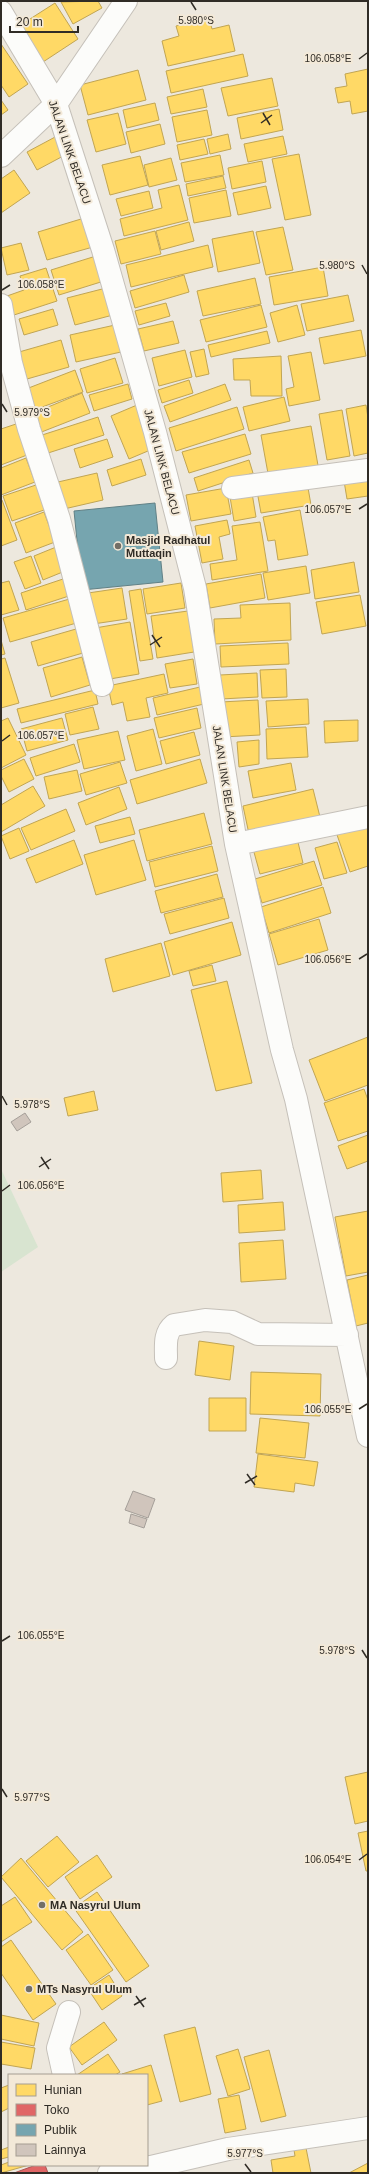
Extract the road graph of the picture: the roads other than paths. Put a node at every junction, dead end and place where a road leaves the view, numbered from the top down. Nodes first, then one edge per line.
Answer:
1 (126, 1) edge
2 (1, 12) edge
3 (56, 104) junction
4 (1, 156) edge
5 (1, 305) edge
6 (368, 470) edge
7 (233, 488) dead end
8 (102, 685) dead end
9 (368, 817) edge
10 (236, 844) junction
11 (347, 1335) junction
12 (166, 1358) dead end
13 (368, 1436) edge
14 (69, 2012) dead end
15 (64, 2074) edge
16 (368, 2128) edge
17 (151, 2170) edge
18 (109, 2173) edge

1 - 3 street
2 - 3 street, JALAN LINK BELACU
3 - 4 street
3 - 10 street, JALAN LINK BELACU
5 - 8 street
6 - 7 street
9 - 10 street
10 - 11 street, JALAN LINK BELACU
11 - 12 street
11 - 13 street, JALAN LINK BELACU
14 - 15 street
16 - 17 street
17 - 18 street

